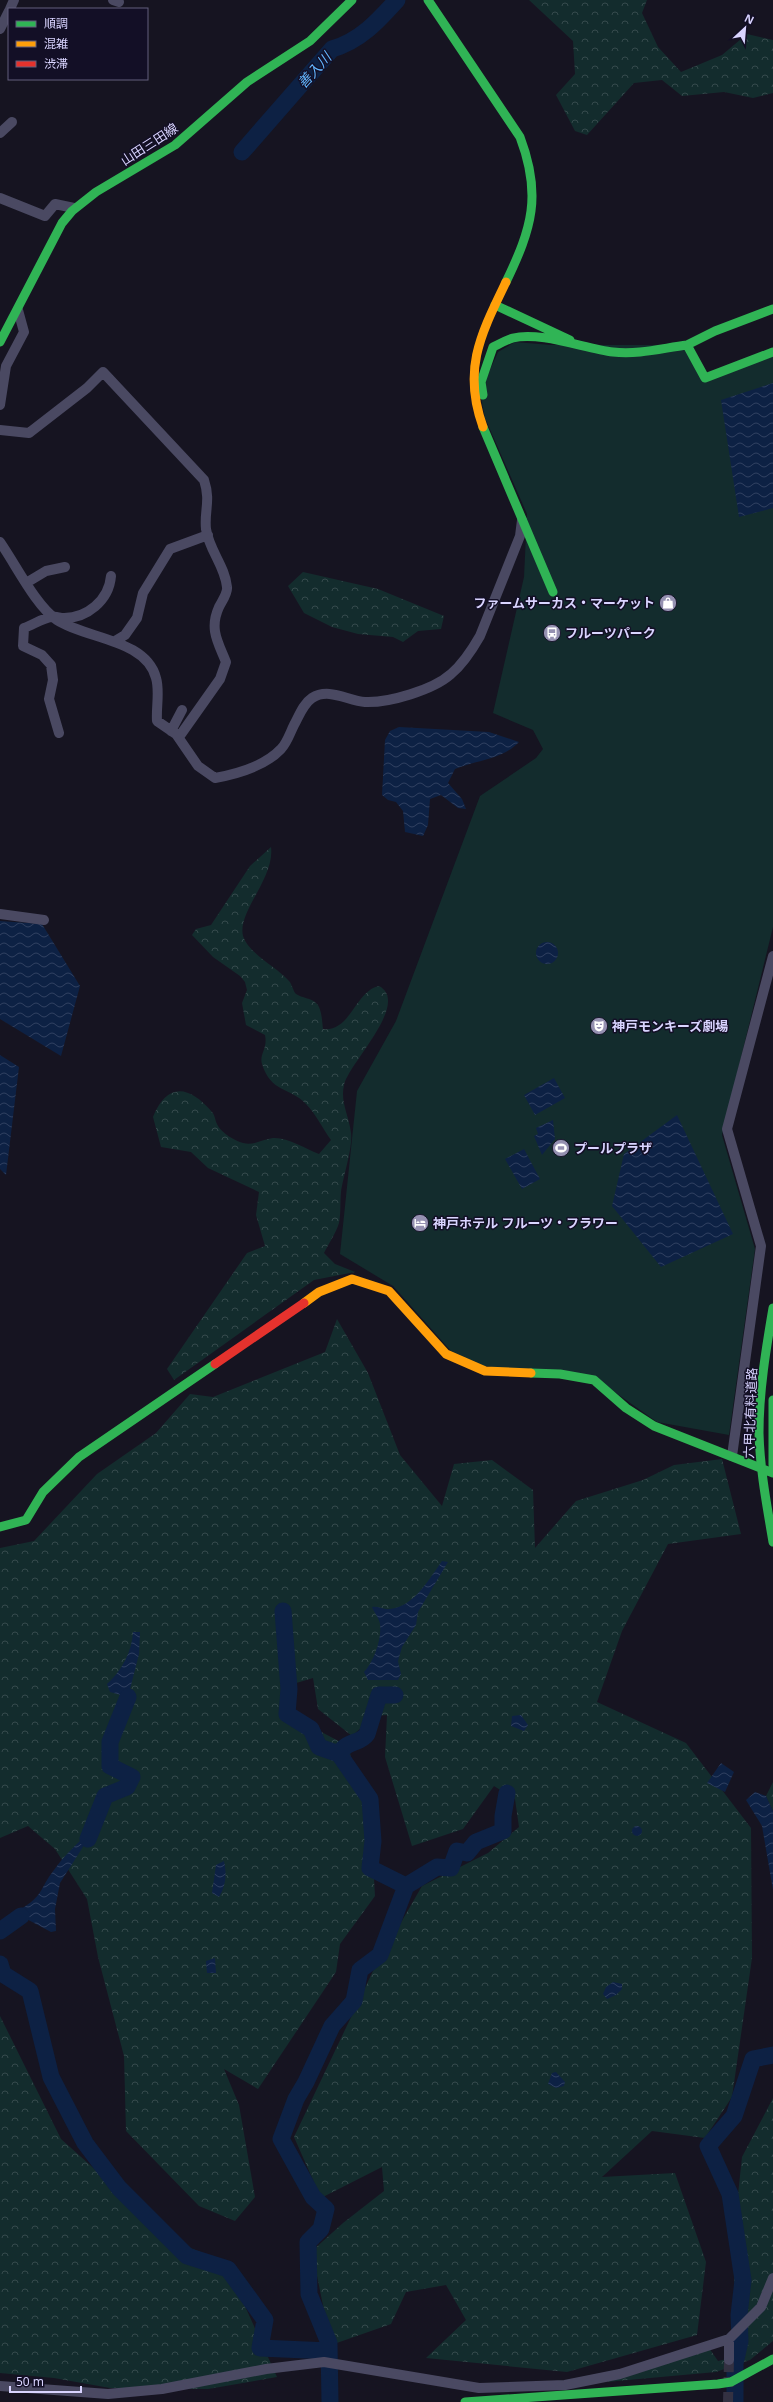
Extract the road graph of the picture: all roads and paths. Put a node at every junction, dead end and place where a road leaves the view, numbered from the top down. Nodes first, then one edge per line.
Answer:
1 (352, 0) edge
2 (428, 0) edge
3 (8, 12) edge
4 (0, 29) edge
5 (12, 122) dead end
6 (0, 133) edge
7 (0, 198) edge
8 (74, 208) junction
9 (495, 305) junction
10 (771, 309) edge
11 (18, 310) junction
12 (773, 319) edge
13 (0, 342) edge
14 (577, 343) junction
15 (687, 345) junction
16 (773, 352) edge
17 (0, 405) edge
18 (0, 430) edge
19 (492, 446) junction
20 (522, 519) junction
21 (208, 535) junction
22 (0, 542) edge
23 (66, 567) dead end
24 (110, 576) dead end
25 (26, 583) junction
26 (553, 592) dead end
27 (53, 617) junction
28 (114, 641) junction
29 (182, 710) dead end
30 (59, 733) dead end
31 (175, 734) junction
32 (0, 914) edge
33 (44, 920) dead end
34 (773, 956) edge
35 (773, 1308) edge
36 (773, 1400) edge
37 (736, 1458) junction
38 (773, 1465) edge
39 (773, 1473) edge
40 (0, 1527) edge
41 (773, 1542) edge
42 (773, 2278) edge
43 (729, 2339) junction
44 (773, 2359) edge
45 (729, 2360) tunnel mouth
46 (0, 2386) edge
47 (465, 2402) edge

1 - 8 main road, 山田三田線
2 - 9 main road
3 - 4 street
5 - 6 street
7 - 8 street
8 - 11 main road, 山田三田線
9 - 14 main road
9 - 19 main road
10 - 15 main road
11 - 13 main road, 山田三田線
11 - 17 street
12 - 15 main road
14 - 15 main road
14 - 19 main road
15 - 16 main road
18 - 21 street
19 - 20 main road
20 - 26 main road
20 - 31 street
21 - 28 street
21 - 31 street
22 - 25 street
23 - 25 street
24 - 27 street
25 - 27 street
27 - 28 street
27 - 30 street
28 - 31 street
29 - 31 street
32 - 33 street
34 - 37 street
35 - 41 main road, 六甲北有料道路
36 - 38 main road, 六甲北有料道路
37 - 39 main road
37 - 40 main road
42 - 43 street
43 - 45 street
43 - 46 street
44 - 47 main road

